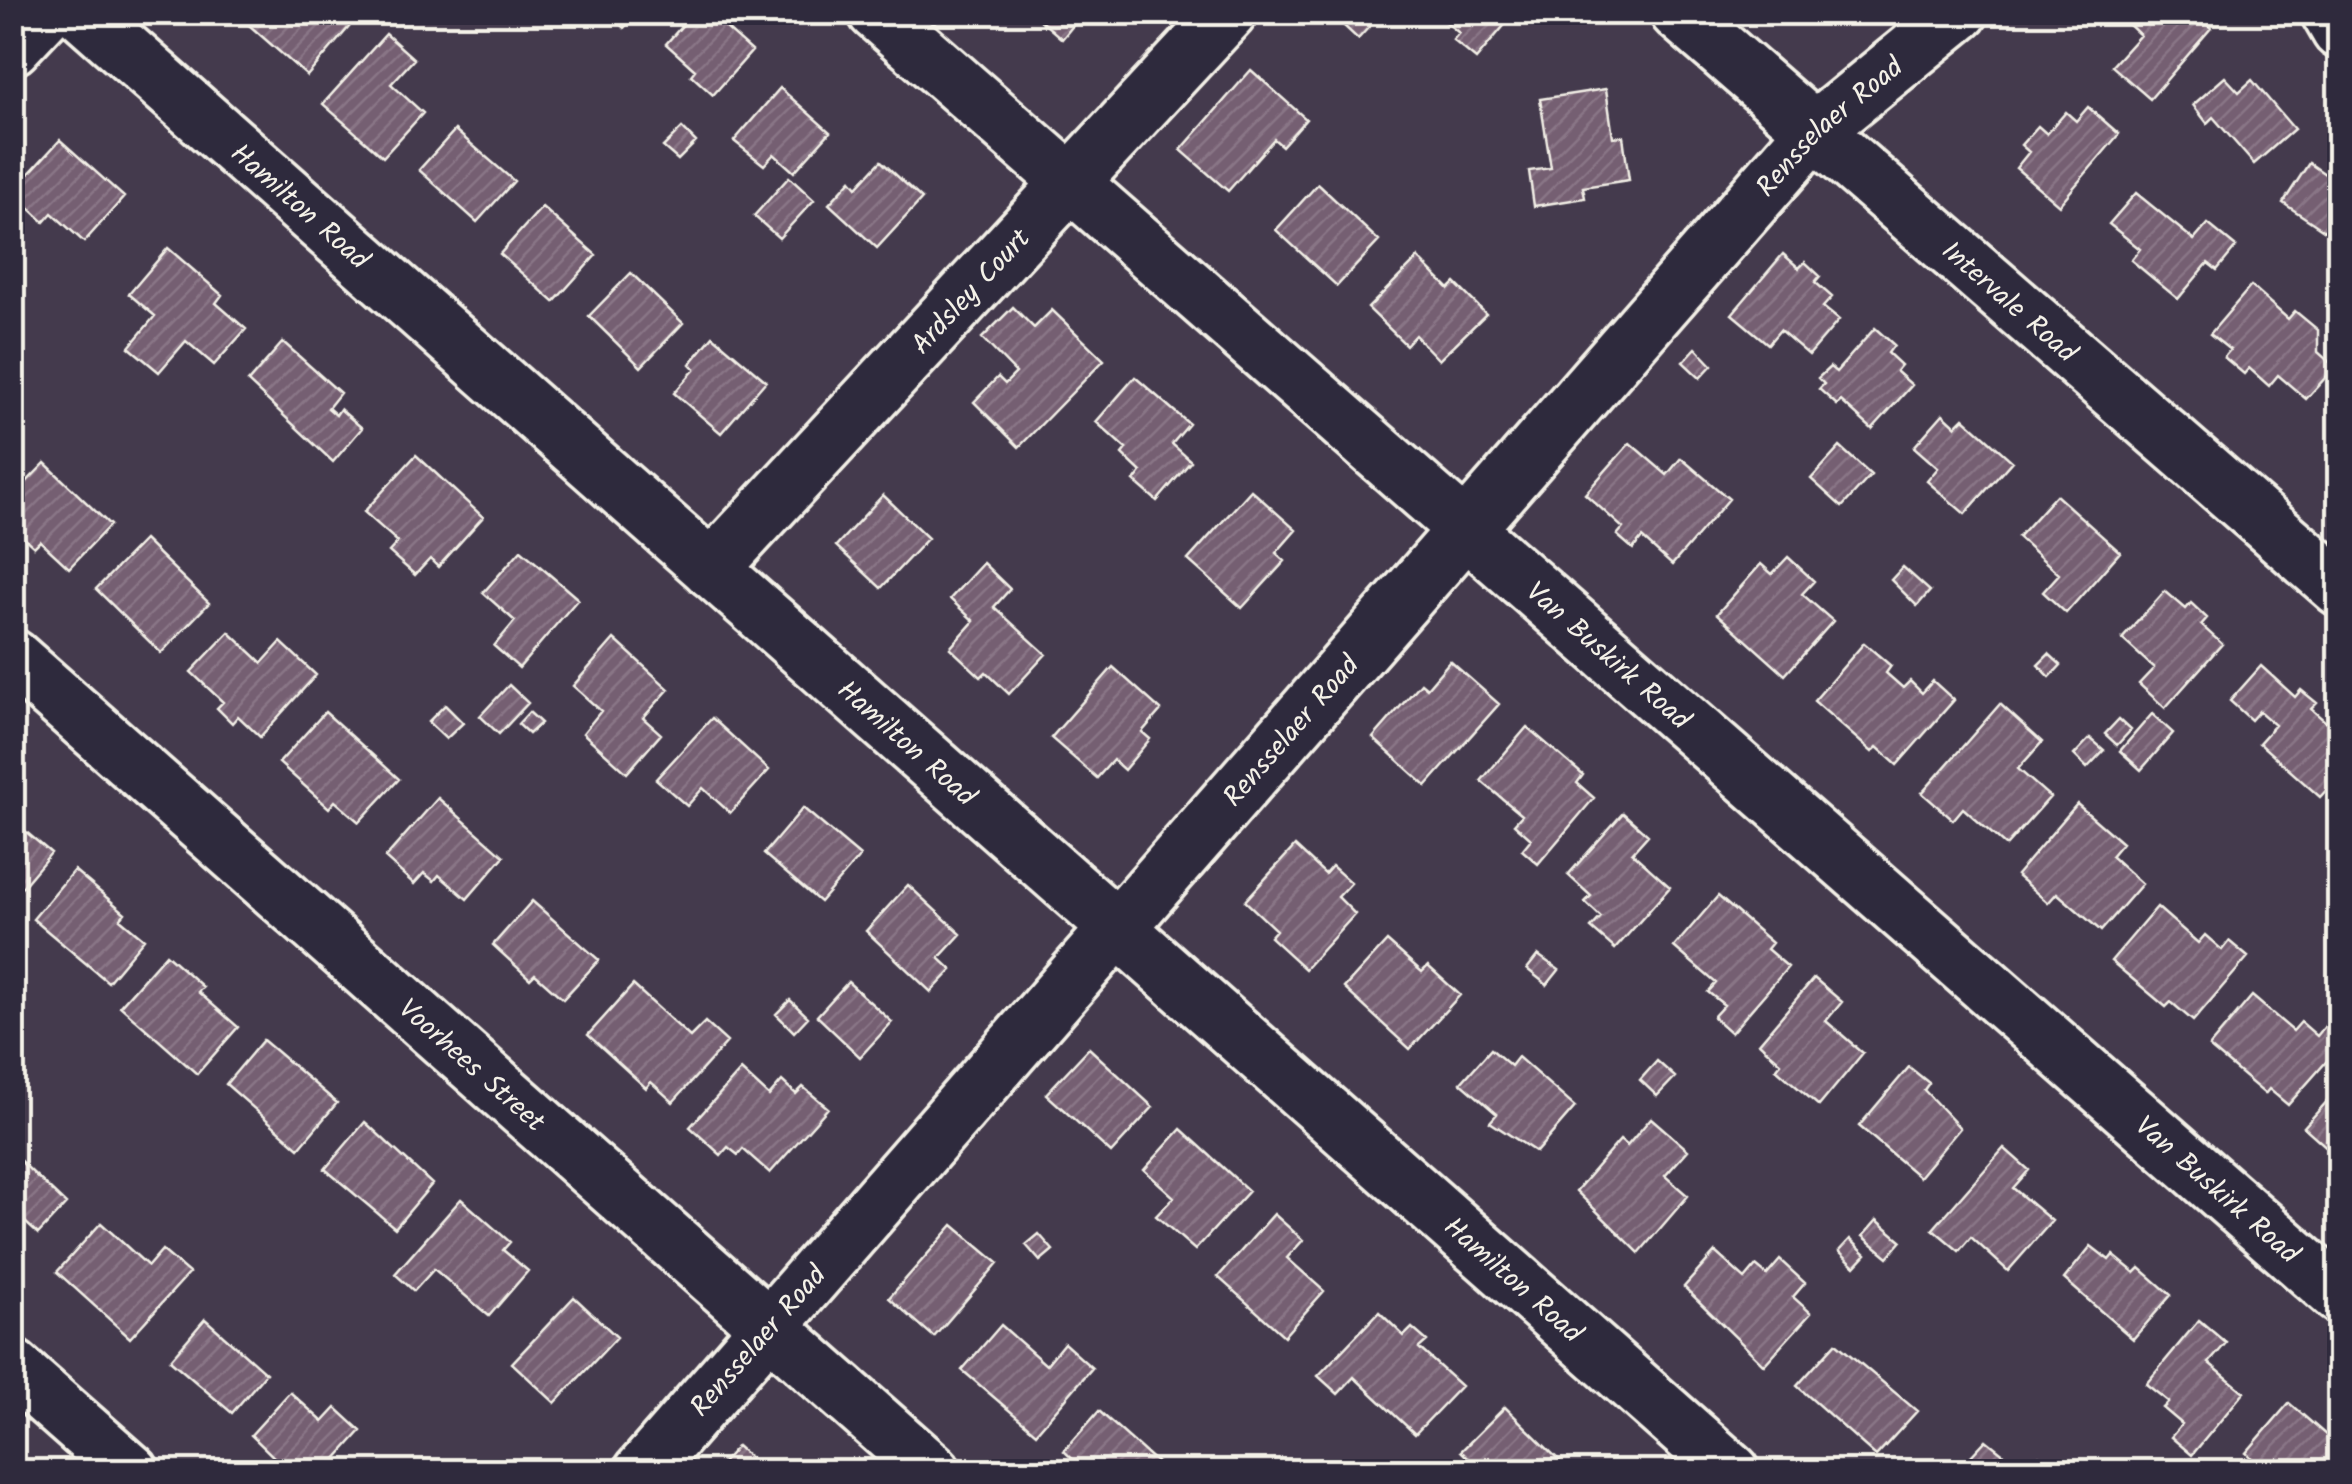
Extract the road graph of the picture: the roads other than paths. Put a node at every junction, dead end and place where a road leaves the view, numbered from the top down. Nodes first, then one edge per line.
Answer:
1 (45, 12) edge
2 (82, 12) edge
3 (876, 12) edge
4 (1229, 12) edge
5 (1678, 12) edge
6 (1960, 12) edge
7 (2329, 12) edge
8 (2340, 31) edge
9 (12, 48) edge
10 (1814, 131) junction
11 (1071, 183) junction
12 (1466, 530) junction
13 (712, 570) junction
14 (2340, 588) edge
15 (12, 657) edge
16 (1118, 929) junction
17 (2340, 1296) edge
18 (770, 1328) junction
19 (12, 1367) edge
20 (131, 1472) edge
21 (642, 1472) edge
22 (933, 1472) edge
23 (1732, 1472) edge

1 - 9 street
2 - 13 street, Hamilton Road
3 - 11 street, Van Buskirk Road
4 - 11 street, Ardsley Court
5 - 10 street, Intervale Road
6 - 10 street, Rensselaer Road
7 - 8 street
10 - 12 street, Rensselaer Road
10 - 14 street, Intervale Road
11 - 12 street, Van Buskirk Road
11 - 13 street, Ardsley Court
12 - 16 street, Rensselaer Road
12 - 17 street, Van Buskirk Road
13 - 16 street, Hamilton Road
15 - 18 street, Voorhees Street
16 - 18 street, Rensselaer Road
16 - 23 street, Hamilton Road
18 - 21 street, Rensselaer Road
18 - 22 street, Voorhees Street
19 - 20 street

